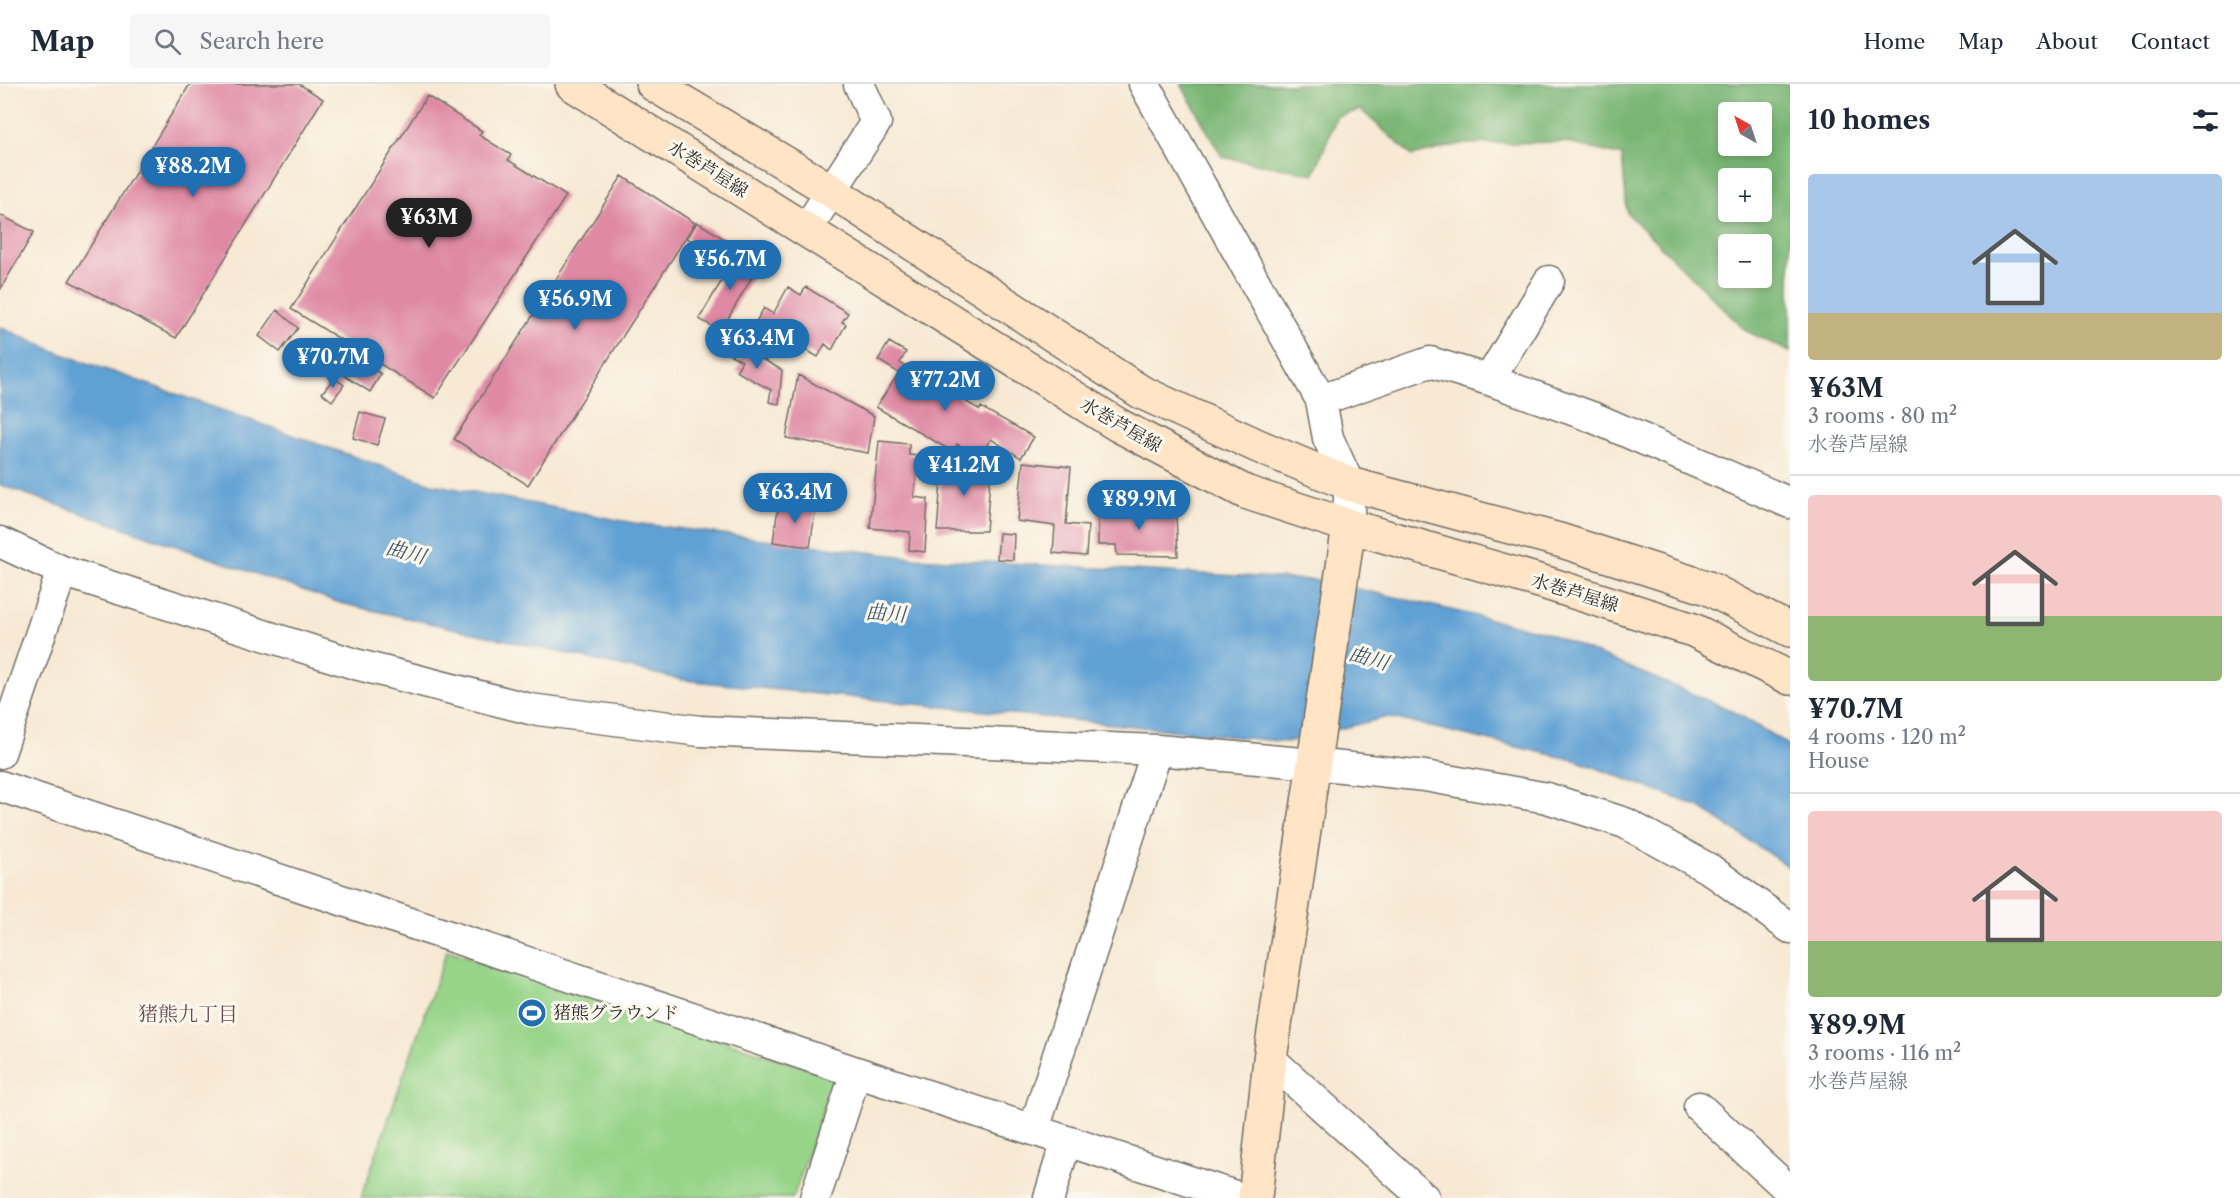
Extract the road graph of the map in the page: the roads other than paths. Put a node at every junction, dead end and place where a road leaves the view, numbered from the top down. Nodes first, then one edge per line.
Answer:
1 (572, 84) edge
2 (653, 84) edge
3 (859, 84) edge
4 (1144, 84) edge
5 (830, 190) junction
6 (806, 230) junction
7 (1549, 281) dead end
8 (1489, 380) junction
9 (1321, 400) junction
10 (1349, 484) junction
11 (1790, 503) edge
12 (1349, 526) junction
13 (0, 542) edge
14 (62, 571) junction
15 (1790, 630) edge
16 (1790, 678) edge
17 (1156, 750) junction
18 (0, 753) edge
19 (1315, 756) junction
20 (0, 786) edge
21 (1790, 928) edge
22 (1270, 1059) junction
23 (856, 1072) junction
24 (1699, 1107) dead end
25 (1035, 1130) junction
26 (1066, 1141) junction
27 (1790, 1191) edge
28 (815, 1198) edge
29 (1049, 1198) edge
30 (1241, 1198) edge
31 (1255, 1198) edge
32 (1424, 1198) edge

1 - 6 main road, 水巻芦屋線
2 - 5 main road
3 - 5 street
4 - 9 street
5 - 6 street
5 - 10 main road
6 - 12 main road, 水巻芦屋線
7 - 8 street
8 - 9 street
8 - 11 street
9 - 10 street
10 - 12 street
10 - 15 main road
12 - 16 main road, 水巻芦屋線
12 - 19 main road
13 - 14 street
14 - 17 street
14 - 18 street
17 - 19 street
17 - 25 street
19 - 21 street
19 - 22 main road
20 - 23 street
22 - 31 main road
22 - 32 street
23 - 25 street
23 - 28 street
24 - 27 street
25 - 26 street
26 - 29 street
26 - 30 street

